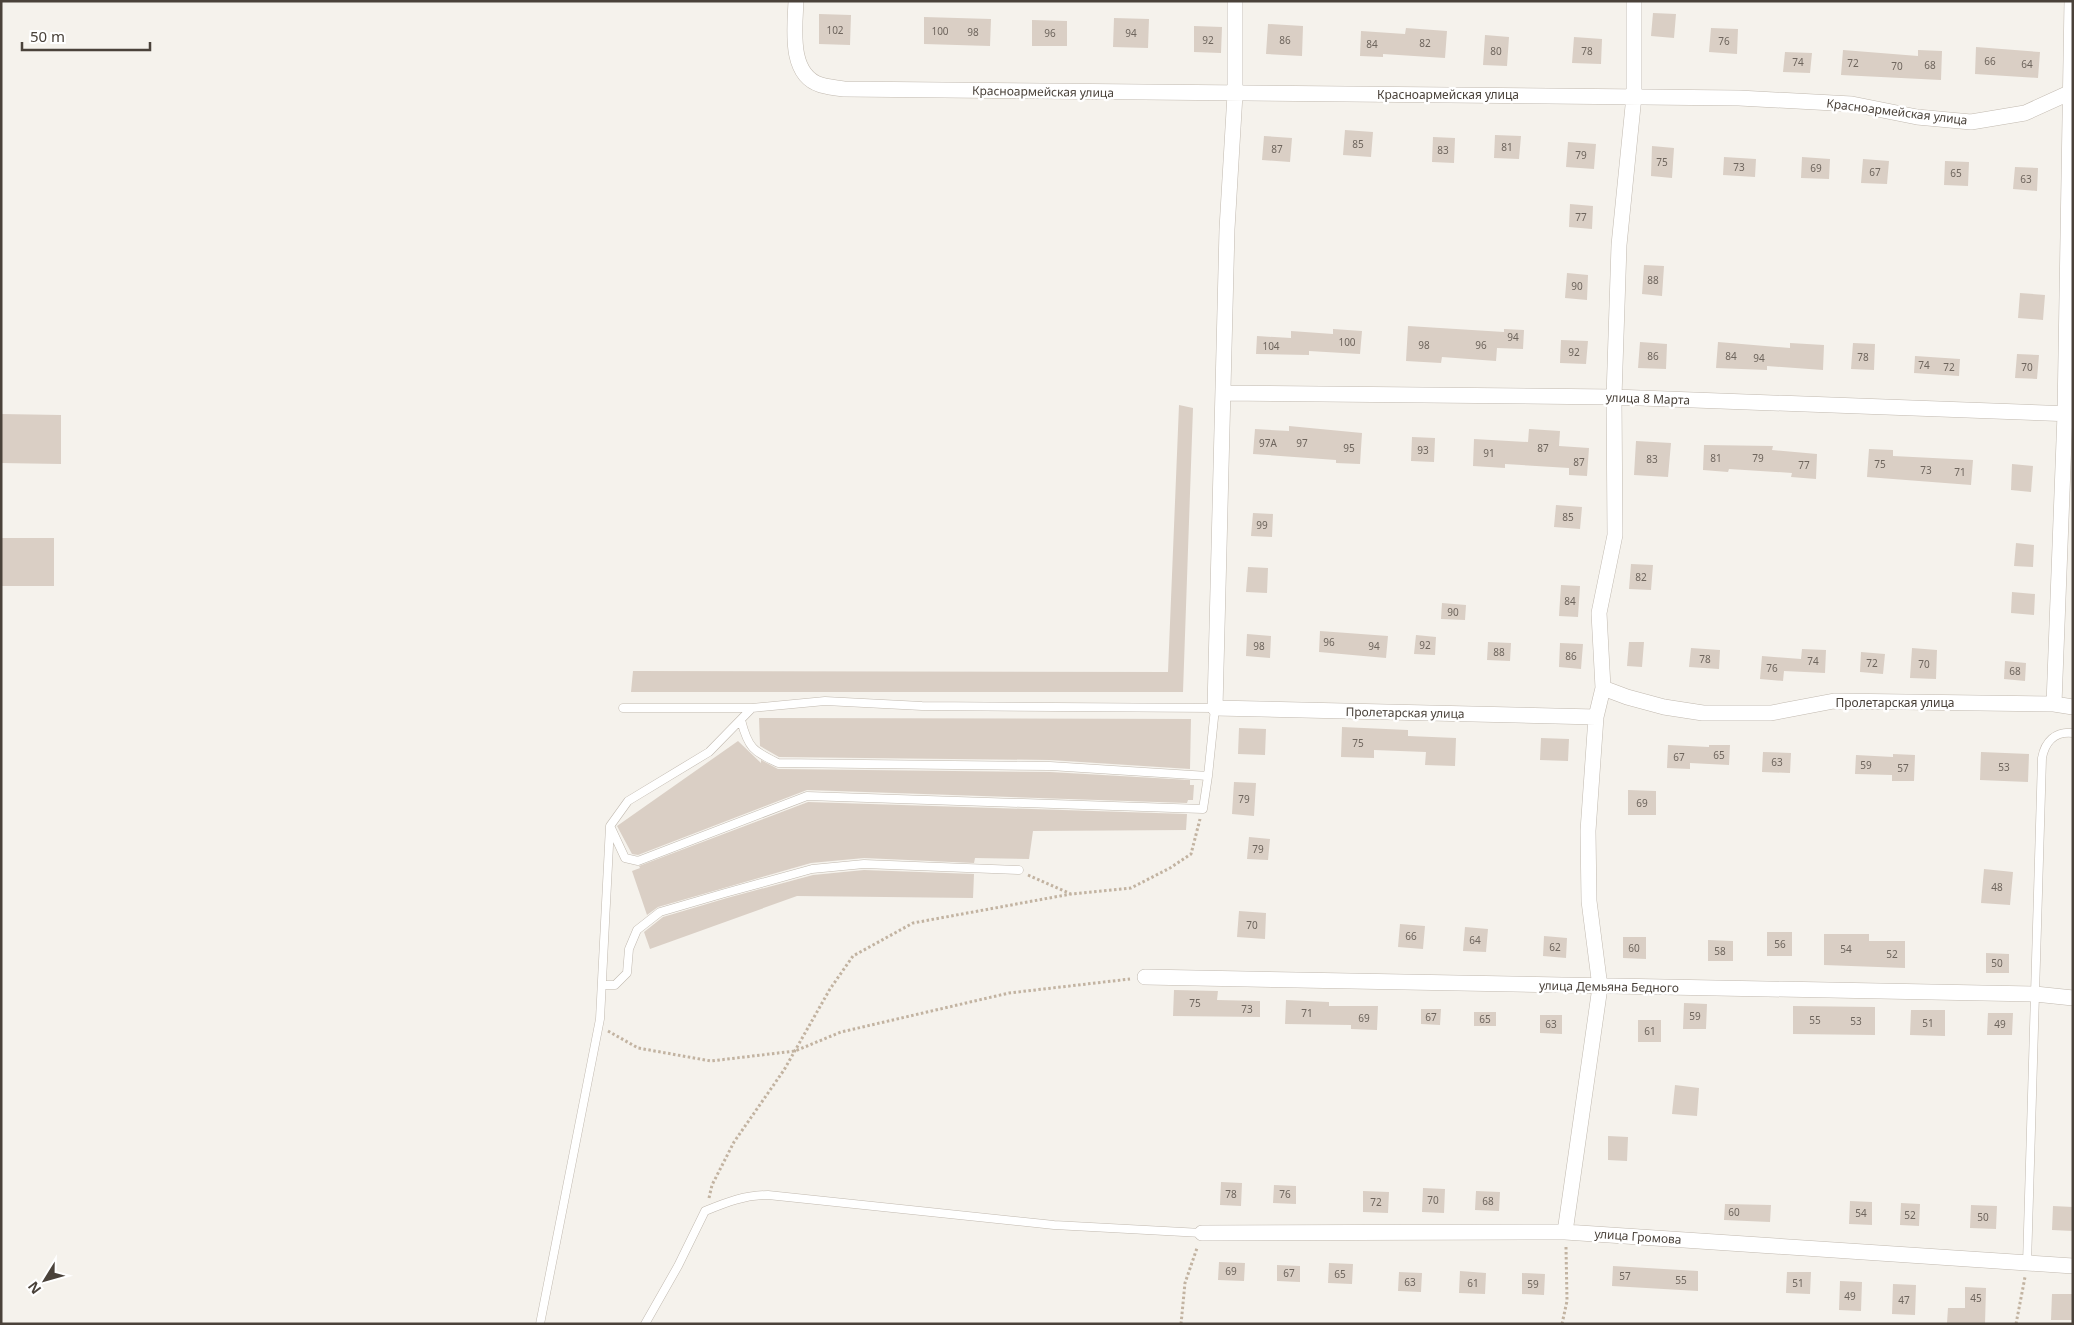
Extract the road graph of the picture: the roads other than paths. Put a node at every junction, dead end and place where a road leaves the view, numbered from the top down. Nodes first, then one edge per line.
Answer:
1 (796, 1) edge
2 (1235, 1) edge
3 (1634, 1) edge
4 (2072, 1) edge
5 (2071, 92) junction
6 (1235, 94) junction
7 (1634, 96) junction
8 (1223, 393) junction
9 (1614, 397) junction
10 (2069, 414) edge
11 (1602, 688) junction
12 (2054, 704) junction
13 (2073, 707) edge
14 (623, 708) dead end
15 (752, 708) junction
16 (1215, 708) junction
17 (1596, 717) junction
18 (741, 720) junction
19 (2073, 733) edge
20 (1208, 776) junction
21 (610, 826) junction
22 (1019, 870) road end
23 (1145, 977) road end
24 (602, 985) junction
25 (1600, 987) junction
26 (2035, 994) junction
27 (2073, 998) edge
28 (1565, 1232) junction
29 (1202, 1233) joint
30 (2027, 1264) junction
31 (2073, 1266) edge
32 (540, 1324) edge
33 (645, 1324) edge

1 - 6 street, Красноармейская улица
2 - 6 street
3 - 7 street
4 - 5 street
5 - 7 street, Красноармейская улица
5 - 10 street
6 - 7 street, Красноармейская улица
6 - 8 street
7 - 9 street
8 - 9 street, улица 8 Марта
8 - 16 street
9 - 10 street, улица 8 Марта
9 - 11 street
10 - 12 street
11 - 12 street, Пролетарская улица
11 - 17 street
12 - 13 street, Пролетарская улица
14 - 15 lane
15 - 16 lane
15 - 18 lane
16 - 17 street, Пролетарская улица
16 - 20 lane
17 - 25 street
18 - 20 lane
18 - 21 lane
19 - 26 lane
20 - 21 lane
21 - 24 lane
22 - 24 lane
23 - 25 street, улица Демьяна Бедного
24 - 32 lane
25 - 26 street, улица Демьяна Бедного
25 - 28 street
26 - 27 street, улица Демьяна Бедного
26 - 30 lane
28 - 29 street, улица Громова
28 - 30 street, улица Громова
29 - 33 lane
30 - 31 street, улица Громова

